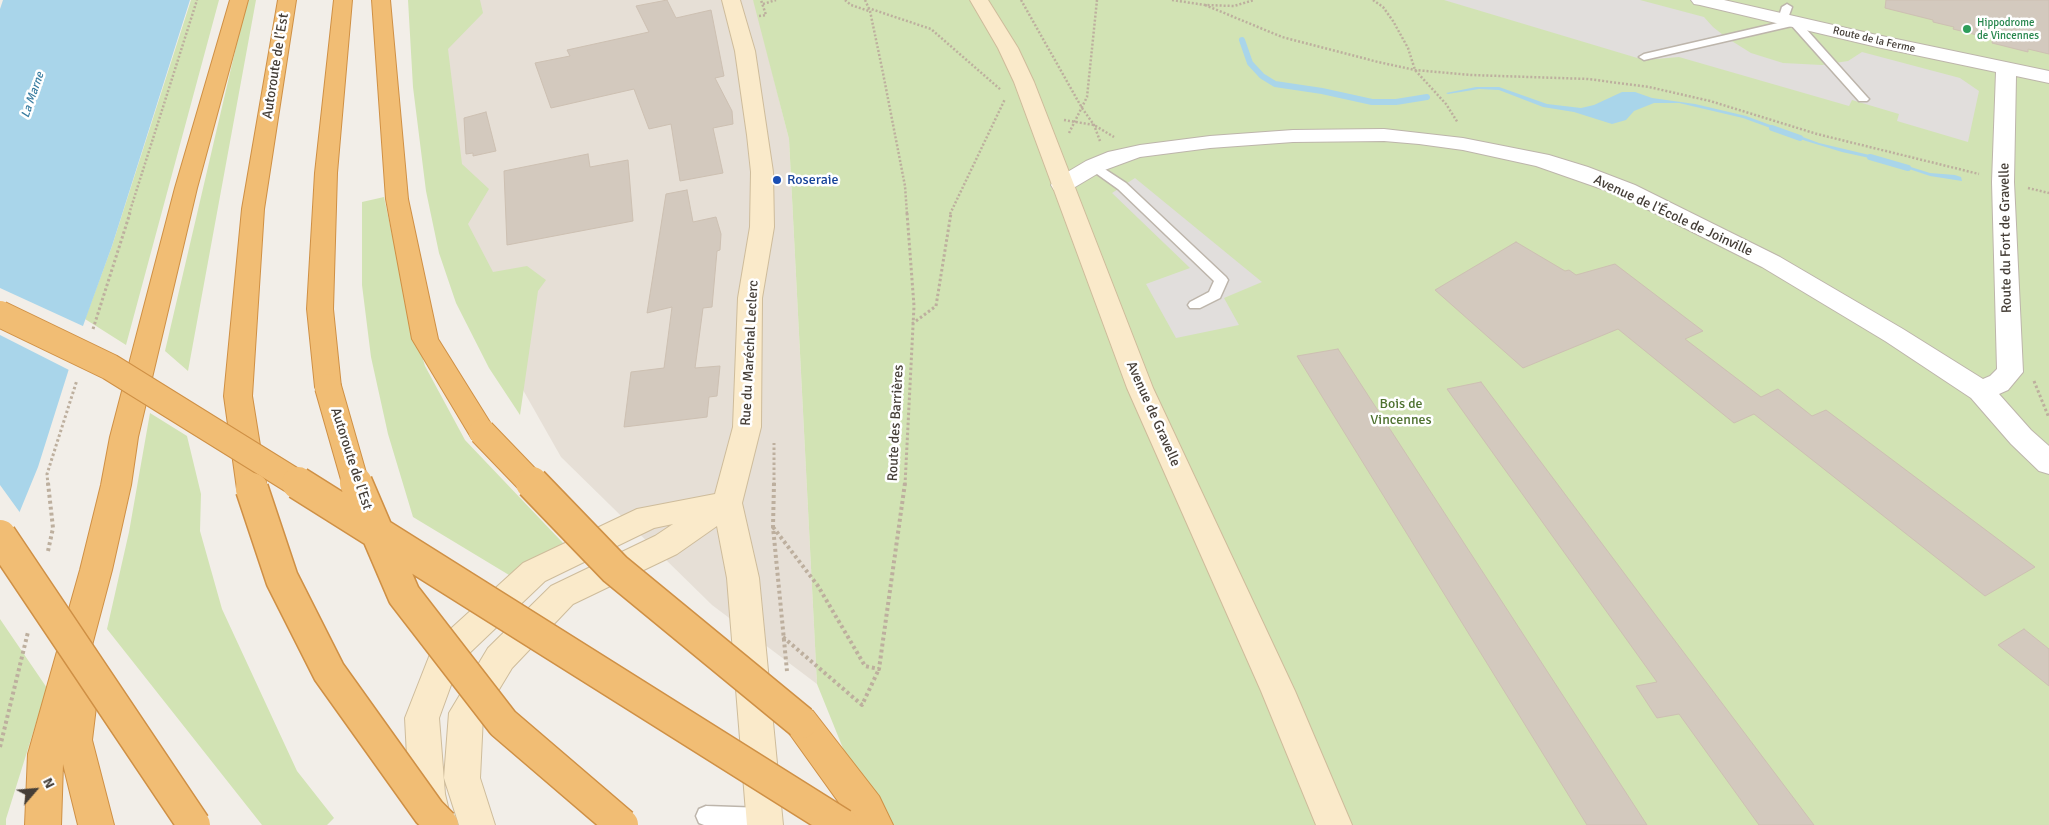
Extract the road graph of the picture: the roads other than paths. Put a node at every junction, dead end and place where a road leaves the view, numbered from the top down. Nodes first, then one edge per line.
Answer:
1 (239, 0) edge
2 (287, 0) edge
3 (343, 0) edge
4 (381, 0) edge
5 (731, 0) edge
6 (979, 0) edge
7 (1700, 0) edge
8 (1788, 16) junction
9 (1644, 56) dead end
10 (2006, 69) junction
11 (2049, 77) edge
12 (1863, 99) dead end
13 (1094, 166) junction
14 (1062, 185) junction
15 (1195, 305) dead end
16 (0, 314) edge
17 (1981, 391) junction
18 (2049, 462) edge
19 (727, 503) junction
20 (0, 536) edge
21 (96, 570) junction
22 (706, 816) dead end
23 (765, 822) edge
24 (43, 825) edge
25 (96, 825) edge
26 (194, 825) edge
27 (435, 825) edge
28 (442, 825) edge
29 (477, 825) edge
30 (622, 825) edge
31 (842, 825) edge
32 (875, 825) edge
33 (1334, 825) edge

1 - 21 highway
2 - 28 highway, Autoroute de l’Est, bridge
3 - 30 highway, Autoroute de l’Est, bridge
4 - 32 highway, bridge
5 - 19 street, Rue du Maréchal Leclerc
6 - 14 street, Avenue de Gravelle
7 - 8 street, Route de la Ferme
8 - 9 lane
8 - 10 street, Route de la Ferme
8 - 12 lane
10 - 11 street, Route de la Ferme
10 - 17 street, Route du Fort de Gravelle
13 - 14 street, Avenue de l'École de Joinville
13 - 15 lane
13 - 17 street, Avenue de l'École de Joinville
14 - 33 street, Avenue de Gravelle
16 - 31 highway, bridge
17 - 18 street, Avenue de l'École de Joinville
19 - 23 street, Rue du Maréchal Leclerc
19 - 27 street
19 - 29 street
20 - 26 highway, bridge
21 - 24 highway
21 - 25 highway
22 - 23 lane

